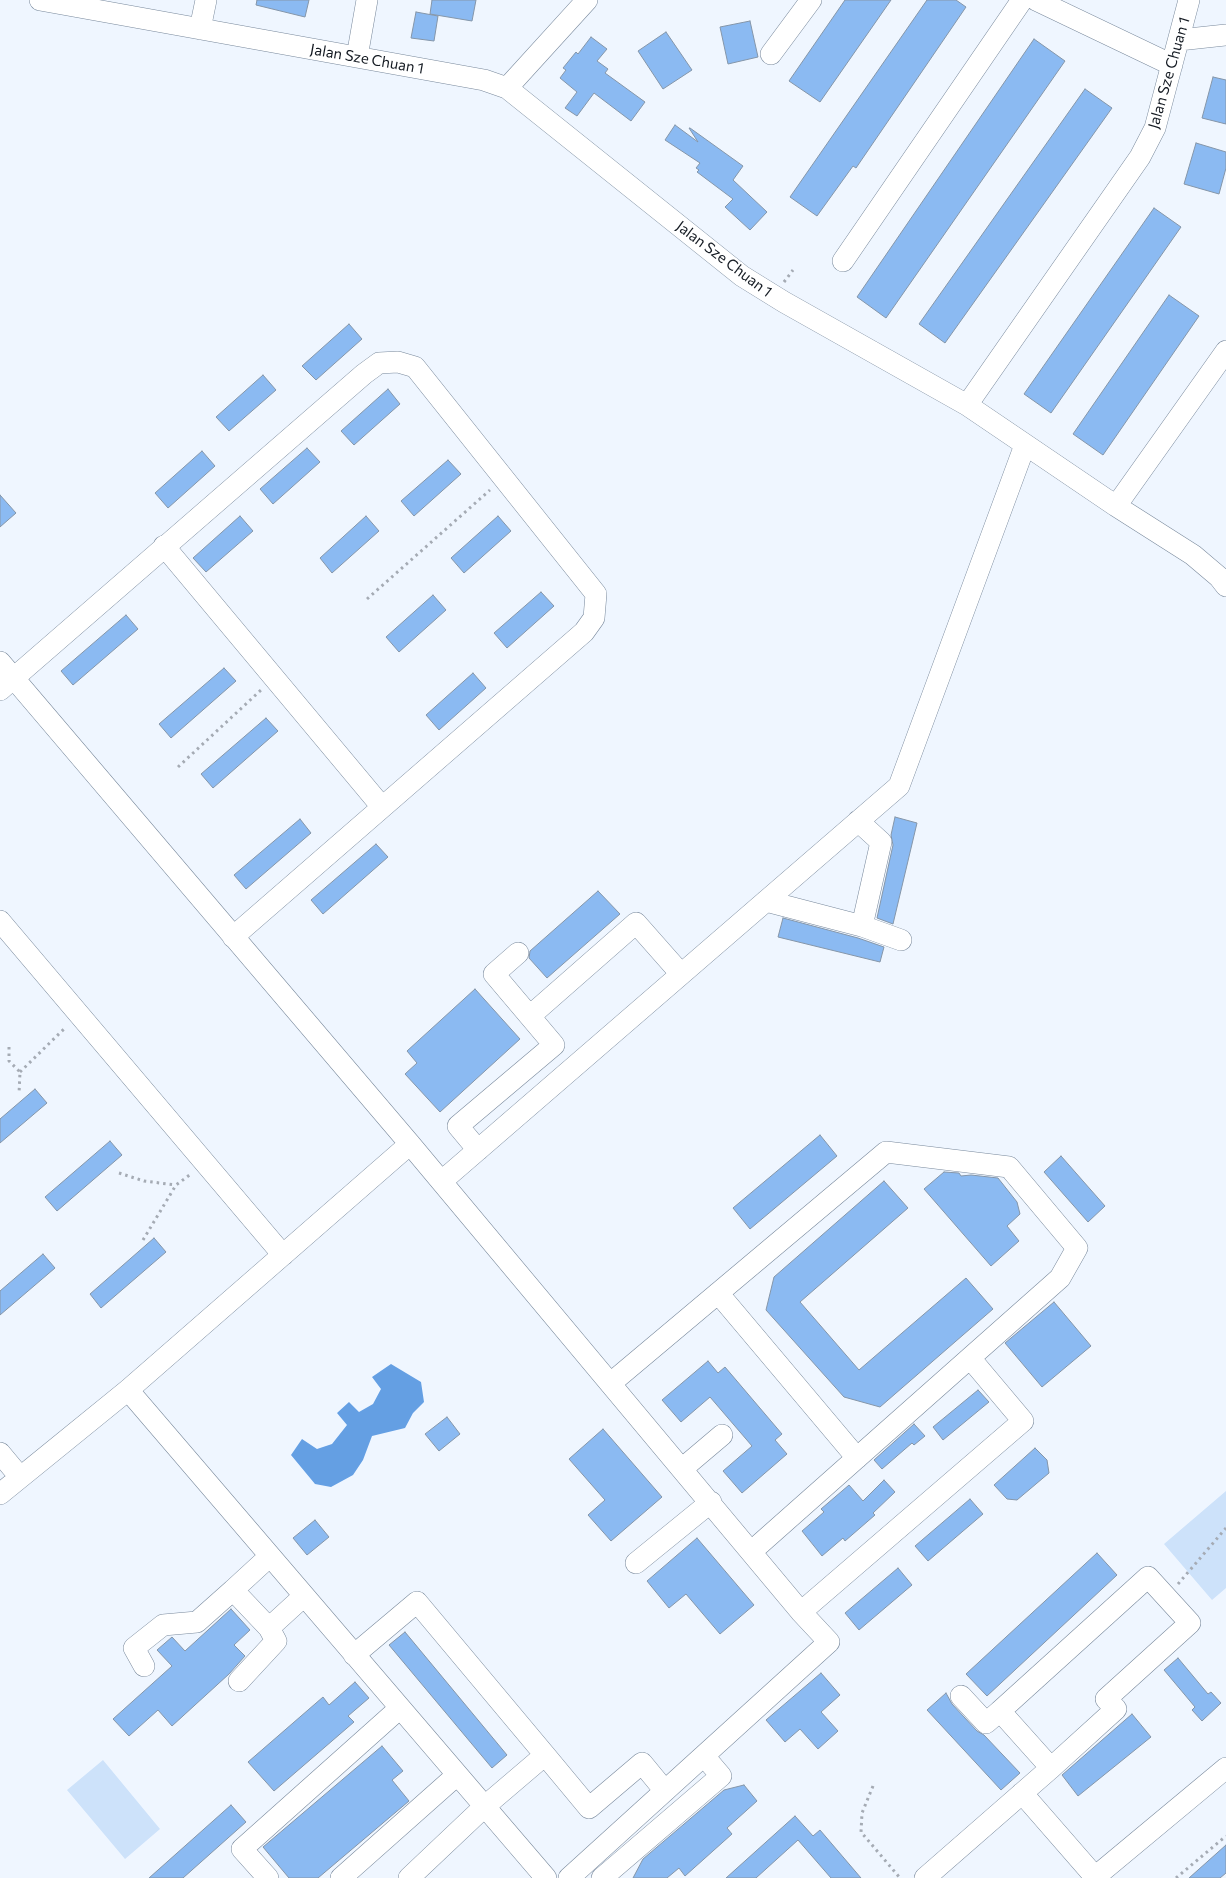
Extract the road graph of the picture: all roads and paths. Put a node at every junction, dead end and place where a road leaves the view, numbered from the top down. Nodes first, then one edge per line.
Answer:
1 (40, 0) edge
2 (206, 0) edge
3 (367, 0) edge
4 (587, 0) edge
5 (811, 0) edge
6 (1022, 0) edge
7 (1036, 0) edge
8 (1189, 0) edge
9 (200, 29) junction
10 (1226, 35) edge
11 (1179, 40) junction
12 (771, 54) dead end
13 (357, 57) junction
14 (1172, 64) junction
15 (507, 88) junction
16 (842, 261) dead end
17 (1226, 351) edge
18 (967, 405) junction
19 (1026, 445) junction
20 (503, 478) junction
21 (1116, 506) junction
22 (164, 546) junction
23 (1226, 586) edge
24 (367, 599) dead end
25 (0, 662) edge
26 (274, 678) junction
27 (7, 684) edge
28 (178, 766) dead end
29 (382, 807) junction
30 (858, 821) junction
31 (766, 901) junction
32 (0, 921) edge
33 (862, 926) junction
34 (232, 937) junction
35 (901, 940) dead end
36 (518, 953) dead end
37 (681, 974) junction
38 (79, 1014) junction
39 (530, 1016) junction
40 (9, 1047) dead end
41 (20, 1072) junction
42 (19, 1094) dead end
43 (410, 1144) junction
44 (478, 1150) junction
45 (206, 1164) junction
46 (119, 1174) dead end
47 (442, 1181) junction
48 (176, 1185) junction
49 (143, 1240) dead end
50 (283, 1255) junction
51 (718, 1293) junction
52 (970, 1358) junction
53 (611, 1383) junction
54 (128, 1390) junction
55 (722, 1435) dead end
56 (0, 1453) edge
57 (857, 1458) junction
58 (683, 1468) junction
59 (20, 1477) junction
60 (0, 1494) edge
61 (711, 1502) junction
62 (1226, 1528) edge
63 (752, 1550) junction
64 (270, 1556) junction
65 (636, 1563) dead end
66 (233, 1590) junction
67 (304, 1596) junction
68 (1166, 1597) junction
69 (801, 1612) junction
70 (269, 1628) junction
71 (354, 1655) junction
72 (144, 1666) dead end
73 (239, 1681) dead end
74 (961, 1696) dead end
75 (400, 1708) junction
76 (1000, 1711) junction
77 (545, 1755) junction
78 (704, 1756) junction
79 (1051, 1768) junction
80 (1226, 1768) edge
81 (457, 1775) junction
82 (873, 1786) dead end
83 (665, 1791) junction
84 (1022, 1793) junction
85 (484, 1807) junction
86 (1226, 1836) edge
87 (1096, 1877) edge
88 (268, 1878) edge
89 (341, 1878) edge
90 (409, 1878) edge
91 (546, 1878) edge
92 (569, 1878) edge
93 (602, 1878) edge
94 (900, 1878) edge
95 (925, 1878) edge
96 (1176, 1878) edge

1 - 9 street, Jalan Sze Chuan 1
2 - 9 street
3 - 13 street
4 - 15 street
5 - 12 street
6 - 16 street
7 - 14 street
8 - 11 street, Jalan Sze Chuan 1
9 - 13 street, Jalan Sze Chuan 1
10 - 11 street
11 - 14 street, Jalan Sze Chuan 1
13 - 15 street, Jalan Sze Chuan 1
14 - 18 street, Jalan Sze Chuan 1
15 - 18 street, Jalan Sze Chuan 1
17 - 21 street
18 - 19 street
19 - 21 street
19 - 30 street
20 - 22 street
20 - 24 path
20 - 29 street
21 - 23 street
22 - 26 street
22 - 27 street
25 - 27 street
26 - 28 path
26 - 29 street
27 - 34 street
29 - 34 street
30 - 31 street
30 - 33 street
31 - 33 street
31 - 37 street
32 - 38 street
33 - 35 street
34 - 43 street
36 - 39 street
37 - 39 street
37 - 44 street
38 - 41 path
38 - 45 street
39 - 44 street
40 - 41 path
41 - 42 path
43 - 47 street
43 - 50 street
44 - 47 street
45 - 48 path
45 - 50 street
46 - 48 path
47 - 53 street
48 - 49 path
50 - 54 street
51 - 52 street
51 - 53 street
51 - 57 street
52 - 57 street
52 - 69 street
53 - 58 street
54 - 59 street
54 - 64 street
55 - 58 street
56 - 59 street
57 - 63 street
58 - 61 street
59 - 60 street
61 - 63 street
61 - 65 street
62 - 68 path
63 - 69 street
64 - 66 street
64 - 67 street
66 - 70 street
66 - 72 street
67 - 70 street
67 - 71 street
68 - 76 street
68 - 79 street
69 - 78 street
70 - 73 street
71 - 75 street
71 - 77 street
74 - 76 street
75 - 81 street
75 - 88 street
76 - 79 street
77 - 83 street
77 - 85 street
78 - 83 street
78 - 93 street
79 - 84 street
80 - 87 street
81 - 85 street
81 - 89 street
82 - 94 path
83 - 92 street
84 - 87 street
84 - 95 street
85 - 90 street
85 - 91 street
86 - 96 path

